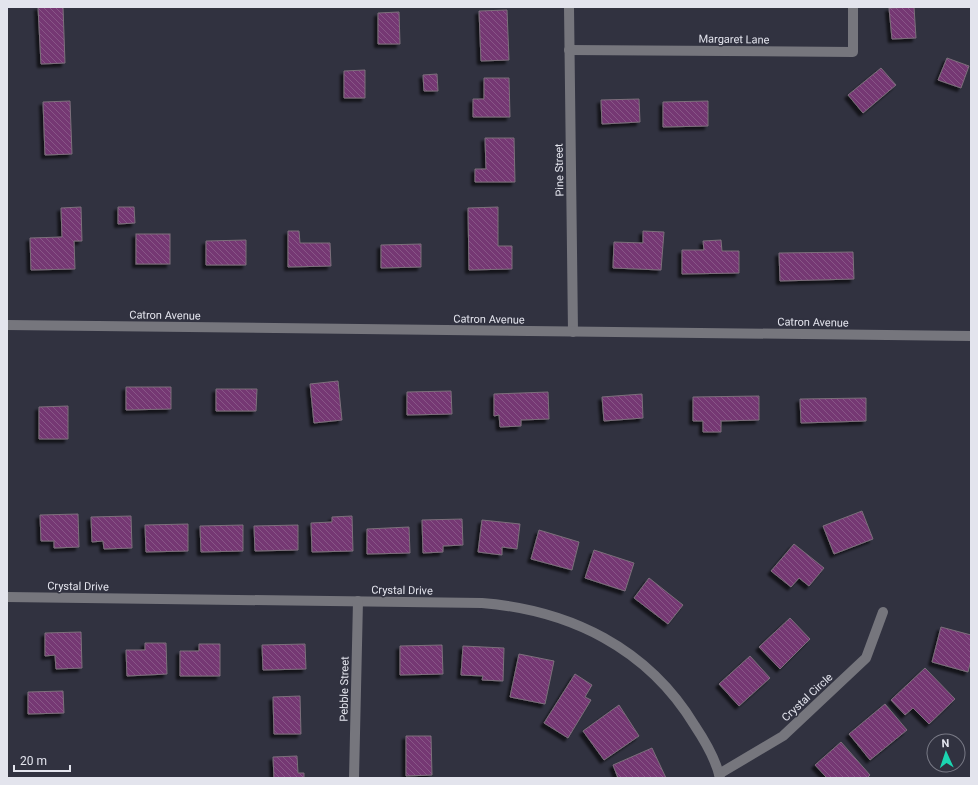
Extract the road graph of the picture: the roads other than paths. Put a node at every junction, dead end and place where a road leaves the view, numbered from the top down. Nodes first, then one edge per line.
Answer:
1 (569, 7) edge
2 (853, 7) edge
3 (569, 50) junction
4 (7, 325) edge
5 (573, 332) junction
6 (971, 336) edge
7 (7, 597) edge
8 (358, 601) junction
9 (883, 612) dead end
10 (719, 776) edge
11 (354, 778) edge

1 - 3 street, Pine Street
2 - 3 street, Margaret Lane
3 - 5 street, Pine Street
4 - 5 street, Catron Avenue
5 - 6 street, Catron Avenue
7 - 8 street, Crystal Drive
8 - 10 street, Crystal Drive
8 - 11 street, Pebble Street
9 - 10 street, Crystal Circle

